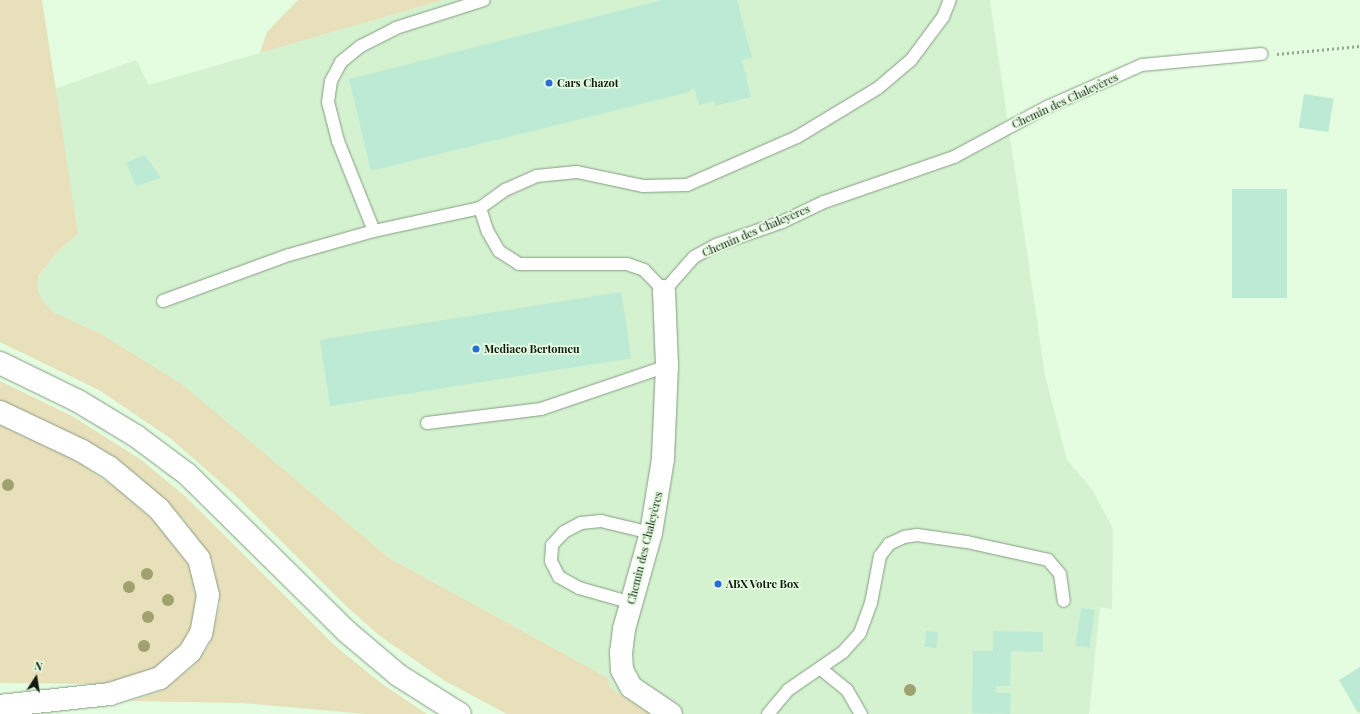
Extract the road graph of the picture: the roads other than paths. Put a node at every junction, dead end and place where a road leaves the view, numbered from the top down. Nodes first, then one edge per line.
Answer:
1 (484, 0) edge
2 (950, 0) edge
3 (1261, 54) road end
4 (480, 208) junction
5 (374, 231) junction
6 (664, 292) junction
7 (163, 301) dead end
8 (0, 362) edge
9 (667, 366) junction
10 (0, 412) edge
11 (427, 423) dead end
12 (651, 533) junction
13 (1064, 601) dead end
14 (632, 603) junction
15 (821, 669) junction
16 (0, 706) edge
17 (460, 714) edge
18 (671, 714) edge
19 (768, 714) edge
20 (861, 714) edge

1 - 5 lane
2 - 4 lane
3 - 6 lane, Chemin des Chaleyères
4 - 5 lane
4 - 6 lane
5 - 7 lane
6 - 9 main road, Chemin des Chaleyères
8 - 17 main road
9 - 11 lane
9 - 12 main road, Chemin des Chaleyères
10 - 16 main road
12 - 14 main road, Chemin des Chaleyères
12 - 14 lane
13 - 15 lane
14 - 18 main road, Chemin des Chaleyères
15 - 19 lane
15 - 20 lane

